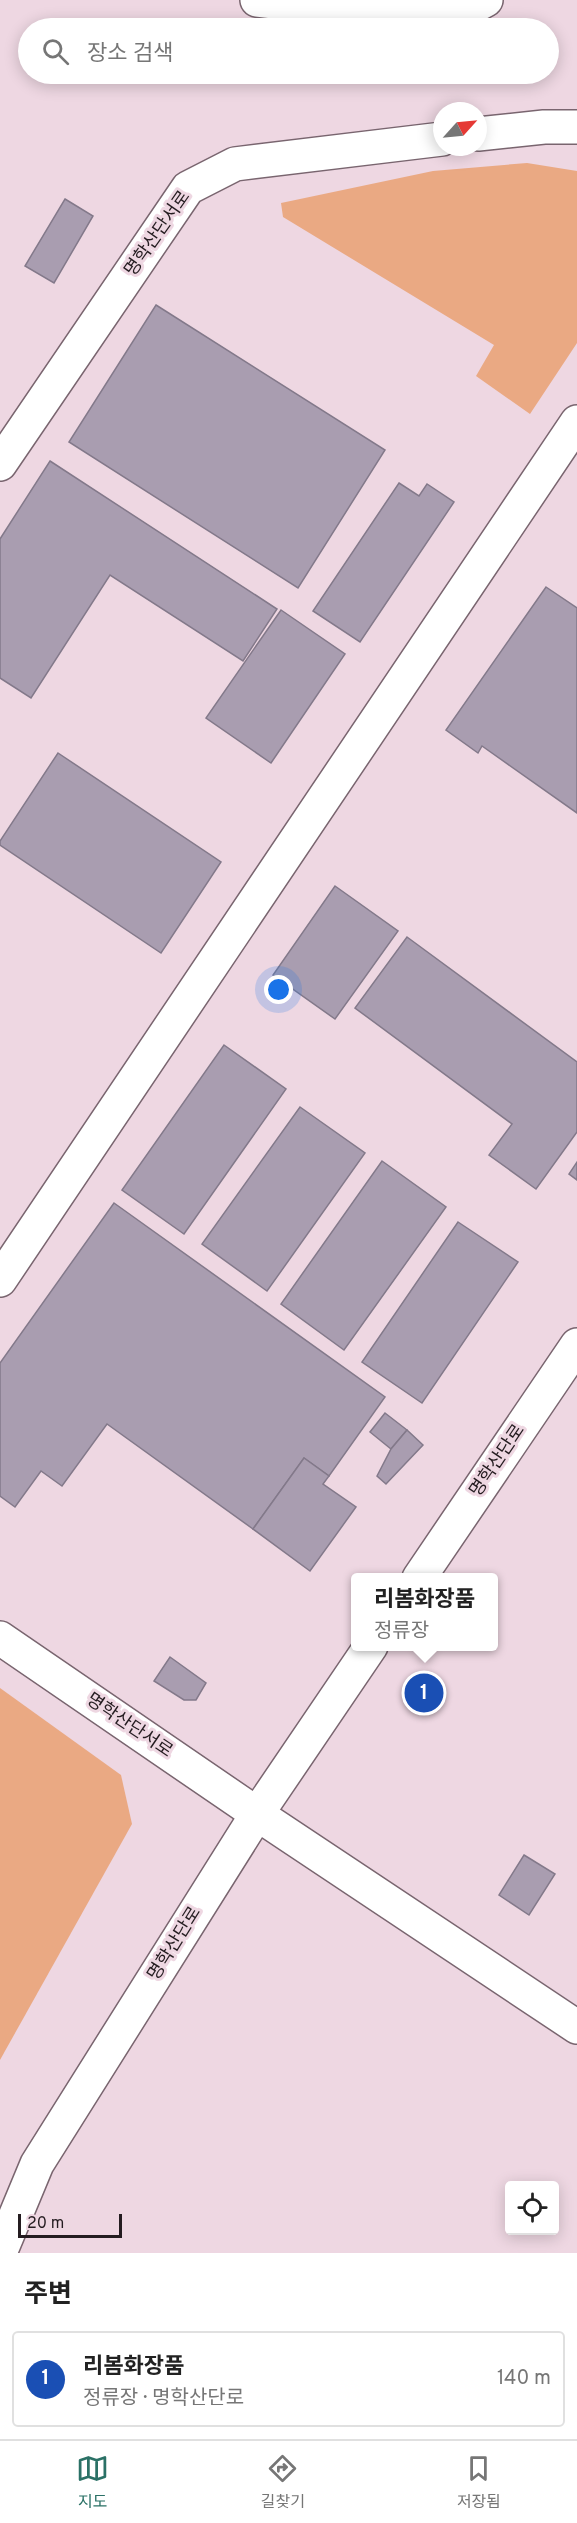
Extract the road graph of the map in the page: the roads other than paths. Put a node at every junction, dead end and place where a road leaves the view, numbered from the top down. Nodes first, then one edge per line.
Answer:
1 (256, 0) edge
2 (486, 0) edge
3 (436, 7) edge
4 (577, 127) edge
5 (487, 133) edge
6 (433, 140) edge
7 (577, 422) edge
8 (0, 464) edge
9 (0, 1280) edge
10 (577, 1345) edge
11 (421, 1573) edge
12 (0, 1638) edge
13 (368, 1651) edge
14 (257, 1814) junction
15 (577, 2027) edge
16 (0, 2253) edge

1 - 3 street
2 - 3 street
4 - 5 street
6 - 8 street, 명학산단서로
7 - 9 street
10 - 11 street, 명학산단로
12 - 14 street, 명학산단서로
13 - 14 street, 명학산단로
14 - 15 street, 명학산단서로
14 - 16 street, 명학산단로

